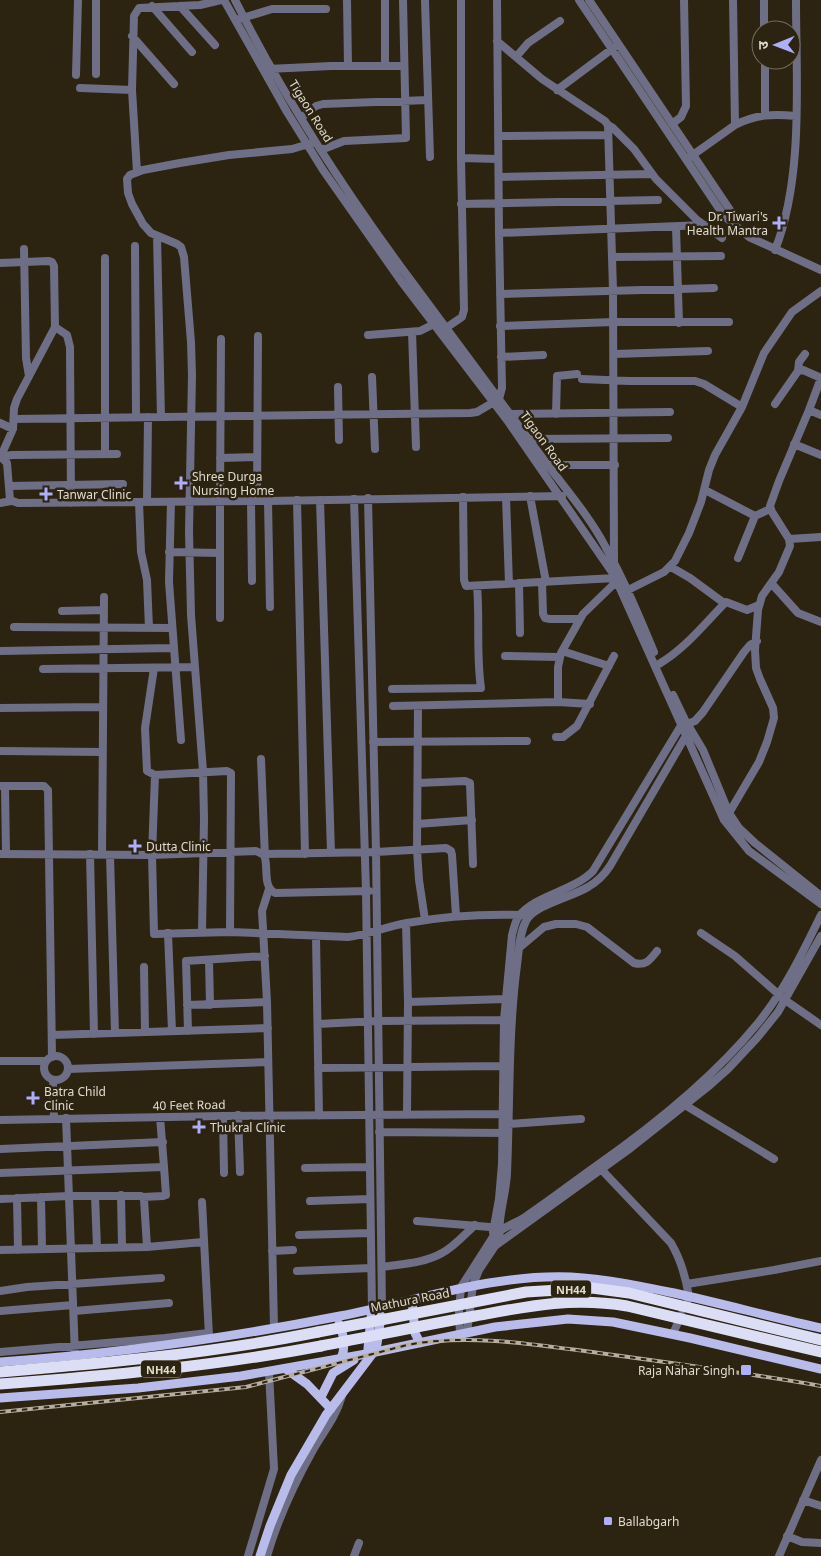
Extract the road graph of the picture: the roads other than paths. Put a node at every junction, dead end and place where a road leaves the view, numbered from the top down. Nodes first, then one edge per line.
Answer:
1 (78, 0) edge
2 (96, 0) edge
3 (222, 0) edge
4 (235, 0) edge
5 (347, 0) edge
6 (385, 0) edge
7 (402, 0) edge
8 (425, 0) edge
9 (461, 0) edge
10 (497, 0) edge
11 (684, 0) edge
12 (733, 0) edge
13 (764, 0) edge
14 (796, 0) edge
15 (585, 1) edge
16 (152, 6) junction
17 (180, 6) junction
18 (326, 9) dead end
19 (240, 19) junction
20 (764, 20) edge
21 (560, 21) dead end
22 (132, 36) junction
23 (497, 42) junction
24 (215, 45) dead end
25 (615, 46) junction
26 (192, 52) dead end
27 (516, 57) junction
28 (348, 66) junction
29 (385, 66) junction
30 (404, 66) junction
31 (267, 69) junction
32 (764, 70) edge
33 (76, 74) dead end
34 (96, 74) dead end
35 (174, 84) dead end
36 (80, 88) dead end
37 (132, 90) junction
38 (557, 90) junction
39 (428, 100) junction
40 (405, 101) junction
41 (765, 115) junction
42 (796, 116) junction
43 (300, 118) junction
44 (672, 124) junction
45 (608, 125) junction
46 (735, 126) junction
47 (608, 135) junction
48 (498, 136) junction
49 (312, 143) junction
50 (321, 150) junction
51 (693, 155) junction
52 (430, 157) dead end
53 (461, 158) junction
54 (498, 159) junction
55 (686, 160) junction
56 (138, 172) junction
57 (652, 174) junction
58 (610, 175) junction
59 (499, 177) junction
60 (658, 200) dead end
61 (611, 201) junction
62 (461, 204) junction
63 (498, 204) junction
64 (705, 225) junction
65 (735, 225) junction
66 (676, 227) junction
67 (612, 230) junction
68 (498, 232) junction
69 (157, 236) junction
70 (722, 238) dead end
71 (135, 246) dead end
72 (24, 249) dead end
73 (775, 250) junction
74 (677, 256) junction
75 (721, 256) dead end
76 (613, 257) junction
77 (105, 258) dead end
78 (24, 262) junction
79 (0, 263) edge
80 (821, 270) edge
81 (714, 288) dead end
82 (678, 289) junction
83 (613, 290) junction
84 (821, 291) edge
85 (500, 294) junction
86 (614, 322) junction
87 (729, 322) dead end
88 (679, 323) junction
89 (434, 324) junction
90 (500, 326) junction
91 (55, 327) junction
92 (443, 330) junction
93 (412, 332) junction
94 (368, 335) dead end
95 (258, 336) dead end
96 (222, 339) dead end
97 (708, 351) dead end
98 (614, 354) junction
99 (805, 354) dead end
100 (543, 355) dead end
101 (501, 357) junction
102 (798, 371) junction
103 (28, 376) junction
104 (372, 376) dead end
105 (821, 378) edge
106 (614, 380) junction
107 (338, 387) dead end
108 (496, 401) junction
109 (775, 404) dead end
110 (742, 407) junction
111 (809, 410) junction
112 (670, 412) dead end
113 (615, 413) junction
114 (374, 414) junction
115 (416, 414) junction
116 (511, 414) junction
117 (556, 414) junction
118 (821, 415) edge
119 (106, 416) junction
120 (136, 416) junction
121 (220, 416) junction
122 (339, 416) junction
123 (148, 417) junction
124 (161, 417) junction
125 (192, 417) junction
126 (258, 417) junction
127 (70, 418) junction
128 (14, 419) junction
129 (0, 423) edge
130 (13, 429) junction
131 (615, 438) junction
132 (668, 438) dead end
133 (529, 439) junction
134 (339, 440) dead end
135 (794, 444) junction
136 (416, 447) dead end
137 (375, 448) dead end
138 (105, 453) junction
139 (70, 454) junction
140 (117, 454) dead end
141 (821, 455) edge
142 (2, 457) edge
143 (257, 457) junction
144 (220, 458) junction
145 (547, 464) junction
146 (615, 465) junction
147 (123, 484) dead end
148 (71, 485) junction
149 (9, 486) junction
150 (704, 490) junction
151 (569, 493) junction
152 (530, 496) junction
153 (560, 496) junction
154 (463, 497) junction
155 (506, 497) junction
156 (354, 498) junction
157 (368, 498) junction
158 (297, 500) junction
159 (320, 500) junction
160 (11, 501) junction
161 (190, 501) junction
162 (220, 501) junction
163 (254, 501) junction
164 (268, 501) junction
165 (143, 502) junction
166 (170, 502) junction
167 (0, 503) edge
168 (71, 503) junction
169 (770, 509) junction
170 (755, 516) junction
171 (821, 537) edge
172 (789, 538) junction
173 (169, 552) junction
174 (189, 552) junction
175 (220, 553) junction
176 (738, 558) dead end
177 (672, 566) junction
178 (614, 574) junction
179 (252, 581) dead end
180 (544, 582) junction
181 (519, 583) junction
182 (509, 584) junction
183 (772, 584) junction
184 (477, 586) junction
185 (628, 590) junction
186 (104, 597) dead end
187 (724, 603) junction
188 (759, 605) junction
189 (270, 607) dead end
190 (104, 610) junction
191 (62, 611) dead end
192 (220, 618) dead end
193 (579, 619) junction
194 (821, 622) edge
195 (14, 628) dead end
196 (103, 628) junction
197 (149, 628) junction
198 (172, 628) junction
199 (520, 633) dead end
200 (757, 641) junction
201 (104, 648) junction
202 (173, 648) junction
203 (0, 650) edge
204 (561, 654) junction
205 (505, 656) dead end
206 (614, 656) dead end
207 (659, 664) junction
208 (609, 666) junction
209 (175, 667) junction
210 (195, 667) junction
211 (43, 668) dead end
212 (104, 668) junction
213 (154, 668) junction
214 (392, 689) dead end
215 (558, 702) junction
216 (590, 704) junction
217 (393, 706) dead end
218 (418, 706) junction
219 (103, 707) junction
220 (0, 708) edge
221 (686, 729) junction
222 (556, 738) dead end
223 (181, 740) dead end
224 (419, 741) junction
225 (527, 741) dead end
226 (373, 742) junction
227 (0, 751) edge
228 (102, 752) junction
229 (261, 758) dead end
230 (203, 771) junction
231 (155, 775) junction
232 (418, 783) junction
233 (3, 786) edge
234 (729, 813) junction
235 (472, 820) junction
236 (417, 824) junction
237 (417, 850) junction
238 (230, 851) junction
239 (365, 852) junction
240 (376, 852) junction
241 (203, 853) junction
242 (332, 853) junction
243 (3, 854) edge
244 (49, 854) junction
245 (90, 854) junction
246 (106, 854) junction
247 (305, 854) junction
248 (152, 855) junction
249 (265, 856) junction
250 (473, 864) dead end
251 (269, 889) junction
252 (376, 891) junction
253 (366, 892) junction
254 (821, 896) edge
255 (821, 904) edge
256 (821, 914) edge
257 (519, 915) junction
258 (456, 916) junction
259 (529, 916) junction
260 (424, 920) junction
261 (406, 923) junction
262 (377, 930) junction
263 (202, 932) junction
264 (230, 932) junction
265 (168, 933) junction
266 (263, 933) junction
267 (701, 933) dead end
268 (367, 934) junction
269 (316, 936) junction
270 (821, 936) edge
271 (519, 948) junction
272 (657, 951) dead end
273 (265, 956) junction
274 (209, 960) junction
275 (144, 967) dead end
276 (779, 993) junction
277 (506, 999) junction
278 (785, 1000) junction
279 (267, 1002) junction
280 (408, 1002) junction
281 (210, 1005) junction
282 (187, 1006) junction
283 (408, 1020) junction
284 (504, 1020) junction
285 (378, 1021) junction
286 (368, 1022) junction
287 (318, 1024) junction
288 (821, 1025) edge
289 (268, 1028) junction
290 (172, 1031) junction
291 (188, 1031) junction
292 (145, 1032) junction
293 (115, 1033) junction
294 (94, 1034) junction
295 (52, 1035) junction
296 (49, 1059) junction
297 (0, 1061) edge
298 (268, 1062) junction
299 (502, 1066) junction
300 (379, 1067) junction
301 (408, 1067) junction
302 (318, 1068) junction
303 (369, 1068) junction
304 (68, 1069) junction
305 (53, 1080) junction
306 (685, 1105) junction
307 (379, 1114) junction
308 (407, 1114) junction
309 (506, 1114) junction
310 (268, 1115) junction
311 (369, 1115) junction
312 (223, 1116) junction
313 (238, 1116) junction
314 (319, 1116) junction
315 (160, 1117) junction
316 (54, 1118) junction
317 (66, 1118) junction
318 (581, 1119) dead end
319 (0, 1120) edge
320 (509, 1124) junction
321 (379, 1132) junction
322 (506, 1133) junction
323 (163, 1142) junction
324 (68, 1147) junction
325 (0, 1149) edge
326 (774, 1159) dead end
327 (164, 1167) junction
328 (370, 1167) junction
329 (600, 1167) junction
330 (305, 1168) dead end
331 (68, 1171) junction
332 (240, 1172) dead end
333 (0, 1173) edge
334 (224, 1173) dead end
335 (121, 1195) junction
336 (69, 1196) junction
337 (95, 1196) junction
338 (40, 1197) junction
339 (143, 1197) junction
340 (17, 1198) junction
341 (0, 1199) edge
342 (370, 1199) junction
343 (310, 1201) dead end
344 (202, 1202) dead end
345 (417, 1221) dead end
346 (475, 1225) junction
347 (490, 1227) dead end
348 (499, 1230) junction
349 (371, 1233) junction
350 (299, 1235) dead end
351 (496, 1241) junction
352 (203, 1242) junction
353 (147, 1246) junction
354 (122, 1247) junction
355 (97, 1248) junction
356 (42, 1249) junction
357 (71, 1249) junction
358 (0, 1250) edge
359 (18, 1250) junction
360 (272, 1250) junction
361 (293, 1250) dead end
362 (821, 1260) edge
363 (382, 1267) junction
364 (371, 1268) junction
365 (297, 1270) dead end
366 (160, 1278) dead end
367 (72, 1284) junction
368 (687, 1284) junction
369 (473, 1285) junction
370 (462, 1287) junction
371 (0, 1291) edge
372 (690, 1297) junction
373 (412, 1300) junction
374 (169, 1303) dead end
375 (73, 1308) junction
376 (382, 1308) junction
377 (372, 1310) junction
378 (0, 1311) edge
379 (334, 1317) junction
380 (274, 1328) junction
381 (821, 1328) edge
382 (464, 1334) junction
383 (673, 1334) junction
384 (209, 1335) junction
385 (821, 1340) edge
386 (420, 1343) junction
387 (0, 1352) edge
388 (74, 1352) junction
389 (821, 1352) edge
390 (369, 1356) junction
391 (341, 1359) junction
392 (0, 1362) edge
393 (286, 1369) junction
394 (821, 1369) edge
395 (0, 1372) edge
396 (270, 1372) junction
397 (0, 1384) edge
398 (343, 1392) junction
399 (321, 1397) junction
400 (0, 1398) edge
401 (328, 1412) junction
402 (820, 1465) edge
403 (803, 1500) junction
404 (821, 1506) edge
405 (787, 1536) junction
406 (359, 1543) dead end
407 (821, 1543) edge
408 (248, 1556) edge
409 (260, 1556) edge
410 (267, 1556) edge
411 (354, 1556) edge
412 (779, 1556) edge

1 - 33 street
2 - 34 street
3 - 17 street
3 - 19 street
4 - 19 street, Tigaon Road
5 - 28 street
6 - 29 street
7 - 30 street
8 - 39 street
9 - 53 street
10 - 23 street
11 - 44 street
12 - 46 street
13 - 20 street
14 - 42 street
15 - 25 street
16 - 17 street
16 - 22 street
16 - 26 street
17 - 24 street
18 - 19 street
19 - 31 street, Tigaon Road
21 - 27 street
22 - 35 street
22 - 37 street
23 - 27 street
23 - 48 street
25 - 38 street
25 - 44 street
25 - 55 street
27 - 38 street
28 - 29 street
28 - 31 street
29 - 30 street
30 - 40 street
31 - 43 street, Tigaon Road
31 - 49 street
32 - 41 street
36 - 37 street
37 - 56 street
38 - 45 street
39 - 40 street
39 - 52 street
40 - 43 street
40 - 50 street
41 - 42 street
41 - 46 street
42 - 73 street
43 - 49 street, Tigaon Road
44 - 51 street
45 - 47 street
45 - 57 street
46 - 51 street
47 - 48 street
47 - 58 street
48 - 54 street
49 - 50 street, Tigaon Road
49 - 56 street
49 - 89 street, Tigaon Road
50 - 92 street, Tigaon Road
51 - 55 street
51 - 65 street
53 - 54 street
53 - 62 street
54 - 59 street
55 - 65 street
56 - 69 street
57 - 58 street
57 - 64 street
58 - 59 street
58 - 61 street
59 - 63 street
60 - 61 street
61 - 63 street
61 - 67 street
62 - 63 street
62 - 92 street
63 - 68 street
64 - 66 street
64 - 70 street
65 - 73 street
66 - 67 street
66 - 74 street
67 - 68 street
67 - 76 street
68 - 85 street
69 - 124 street
69 - 125 street
71 - 120 street
72 - 78 street
73 - 80 street
74 - 75 street
74 - 76 street
74 - 82 street
76 - 83 street
77 - 119 street
78 - 79 street
78 - 91 street
78 - 103 street
81 - 82 street
82 - 83 street
82 - 88 street
83 - 85 street
83 - 86 street
84 - 110 street
85 - 90 street
86 - 88 street
86 - 90 street
86 - 98 street
87 - 88 street
89 - 92 street, Tigaon Road
89 - 93 street
90 - 101 street
91 - 103 street
91 - 127 street
92 - 108 street, Tigaon Road
93 - 94 street
93 - 115 street
95 - 126 street
96 - 121 street
97 - 98 street
98 - 106 street
99 - 102 street
100 - 101 street
101 - 108 street
102 - 105 street
102 - 109 street
103 - 128 street
104 - 114 street
105 - 111 street
106 - 110 street
106 - 113 street
106 - 117 street
107 - 122 street
108 - 115 street
108 - 116 street, Tigaon Road
108 - 153 street, Tigaon Road
110 - 150 street
111 - 118 street
111 - 135 street
112 - 113 street
113 - 117 street
113 - 131 street
114 - 115 street
114 - 122 street
114 - 137 street
115 - 136 street
116 - 117 street
116 - 133 street, Tigaon Road
119 - 120 street
119 - 127 street
119 - 138 street
120 - 123 street
121 - 125 street
121 - 126 street
121 - 144 street
122 - 126 street
122 - 134 street
123 - 124 street
123 - 165 street
124 - 125 street
125 - 161 street
126 - 143 street
127 - 128 street
127 - 139 street
128 - 130 street
129 - 130 street
130 - 142 street
131 - 132 street
131 - 133 street
131 - 146 street
133 - 145 street, Tigaon Road
135 - 141 street
135 - 169 street
138 - 139 street
138 - 140 street
139 - 142 street
139 - 148 street
142 - 149 street
143 - 144 street
143 - 163 street
144 - 162 street
145 - 146 street
145 - 151 street, Tigaon Road
146 - 178 street
147 - 148 street
148 - 149 street
148 - 168 street
149 - 160 street
150 - 170 street
150 - 177 street
151 - 153 street
151 - 178 street, Tigaon Road
152 - 153 street
152 - 155 street
152 - 180 street
153 - 178 street, Tigaon Road
154 - 155 street
154 - 157 street
154 - 184 street
155 - 182 street
156 - 157 street
156 - 159 street
156 - 239 street
157 - 226 street
158 - 159 street
158 - 164 street
158 - 247 street
159 - 242 street
160 - 167 street
160 - 168 street
161 - 162 street
161 - 166 street
161 - 174 street
162 - 163 street
162 - 175 street
163 - 164 street
163 - 179 street
164 - 189 street
165 - 166 street
165 - 168 street
165 - 197 street
166 - 173 street
169 - 170 street
169 - 172 street
170 - 176 street
171 - 172 street
172 - 183 street
173 - 174 street
173 - 198 street
174 - 175 street
174 - 210 street
175 - 192 street
177 - 185 street
177 - 187 street
178 - 180 street
178 - 185 street, Tigaon Road
178 - 193 street
178 - 221 street
180 - 181 street
180 - 193 street
181 - 182 street
181 - 199 street
182 - 184 street
183 - 188 street
183 - 194 street
184 - 214 street
185 - 207 street, Tigaon Road
186 - 190 street
187 - 188 street
187 - 207 street
188 - 200 street
190 - 191 street
190 - 196 street
193 - 204 street
195 - 196 street
196 - 197 street
196 - 201 street
197 - 198 street
198 - 202 street
200 - 221 street
200 - 234 street
201 - 202 street
201 - 203 street
201 - 212 street
202 - 209 street
204 - 205 street
204 - 208 street
204 - 215 street
206 - 208 street
207 - 221 street, Tigaon Road
208 - 216 street
209 - 210 street
209 - 213 street
209 - 223 street
210 - 230 street
211 - 212 street
212 - 213 street
212 - 219 street
213 - 231 street
215 - 216 street
215 - 218 street
216 - 222 street
217 - 218 street
218 - 224 street
219 - 220 street
219 - 228 street
221 - 234 street, Tigaon Road
221 - 255 street, Tigaon Road
221 - 257 street
221 - 259 street
224 - 225 street
224 - 226 street
224 - 232 street
226 - 240 street
227 - 228 street
228 - 246 street
229 - 249 street
230 - 231 street
230 - 238 street
230 - 241 street
231 - 248 street
232 - 235 street
232 - 236 street
233 - 243 street
233 - 244 street
234 - 254 street, Tigaon Road
235 - 236 street
235 - 250 street
236 - 237 street
237 - 240 street
237 - 258 street
237 - 260 street
238 - 241 street
238 - 249 street
238 - 264 street
239 - 240 street
239 - 242 street
239 - 253 street
240 - 252 street
241 - 248 street
241 - 263 street
242 - 247 street
243 - 244 street
244 - 245 street
244 - 295 street
245 - 246 street
245 - 294 street
246 - 248 street
246 - 293 street
247 - 249 street
248 - 265 street
249 - 251 street
251 - 253 street
251 - 266 street
252 - 253 street
252 - 262 street
253 - 268 street
256 - 276 street
257 - 258 street
257 - 259 street
257 - 277 street
258 - 260 street
259 - 271 street
260 - 261 street
261 - 262 street
261 - 280 street
262 - 268 street
262 - 285 street
263 - 264 street
263 - 265 street
264 - 266 street
265 - 290 street
266 - 269 street
266 - 273 street
267 - 276 street
268 - 269 street
268 - 286 street
269 - 287 street
270 - 278 street
271 - 272 street
271 - 309 street
273 - 274 street
273 - 279 street
274 - 281 street
274 - 282 street
275 - 292 street
276 - 278 street
276 - 329 street
277 - 280 street
277 - 284 street
278 - 288 street
278 - 306 street
279 - 281 street
279 - 289 street
280 - 283 street
281 - 282 street
282 - 291 street
283 - 284 street
283 - 285 street
283 - 301 street
284 - 299 street
285 - 286 street
285 - 300 street
286 - 287 street
286 - 303 street
287 - 302 street
289 - 291 street
289 - 298 street
290 - 291 street
290 - 292 street
292 - 293 street
293 - 294 street
294 - 295 street
295 - 296 street
296 - 297 street
296 - 304 street
296 - 305 street
298 - 304 street
298 - 310 street
299 - 301 street
299 - 309 street
300 - 301 street
300 - 303 street
300 - 307 street
301 - 308 street
302 - 303 street
302 - 314 street
303 - 311 street
304 - 305 street
305 - 316 street
306 - 326 street
306 - 329 street
307 - 308 street, 40 Feet Road
307 - 311 street, 40 Feet Road
307 - 321 street
308 - 309 street, 40 Feet Road
309 - 320 street
309 - 322 street
310 - 313 street, 40 Feet Road
310 - 314 street, 40 Feet Road
310 - 360 street
311 - 314 street, 40 Feet Road
311 - 328 street
312 - 313 street, 40 Feet Road
312 - 315 street, 40 Feet Road
312 - 334 street
313 - 332 street
315 - 317 street, 40 Feet Road
315 - 323 street
316 - 317 street, 40 Feet Road
316 - 319 street, 40 Feet Road
317 - 324 street
318 - 320 street
320 - 322 street
321 - 322 street
321 - 363 street
322 - 348 street
322 - 351 street
323 - 324 street
323 - 327 street
324 - 325 street
324 - 331 street
327 - 331 street
327 - 339 street
328 - 330 street
328 - 342 street
329 - 348 street
329 - 351 street
329 - 368 street
331 - 333 street
331 - 336 street
335 - 337 street
335 - 339 street
335 - 354 street
336 - 337 street
336 - 338 street
336 - 357 street
337 - 355 street
338 - 340 street
338 - 356 street
339 - 353 street
340 - 341 street
340 - 359 street
342 - 343 street
342 - 349 street
344 - 352 street
345 - 346 street
346 - 347 street
346 - 363 street
348 - 351 street
349 - 350 street
349 - 364 street
351 - 369 street
351 - 370 street
352 - 353 street
352 - 384 street
353 - 354 street
354 - 355 street
355 - 357 street
356 - 357 street
356 - 359 street
357 - 367 street
358 - 359 street
360 - 361 street
360 - 380 street
362 - 368 street
363 - 376 street
364 - 365 street
364 - 377 street
366 - 367 street
367 - 371 street
367 - 375 street
368 - 372 street
369 - 370 main road
369 - 372 main road
369 - 382 street
370 - 373 main road
370 - 382 street
372 - 381 main road
372 - 383 street
373 - 376 main road
373 - 386 main road
374 - 375 street
375 - 378 street
375 - 388 street
376 - 377 main road
376 - 390 main road
377 - 379 main road
377 - 390 main road
379 - 380 main road
379 - 391 main road
380 - 384 main road
382 - 383 main road
382 - 386 main road
383 - 394 main road
384 - 388 main road
385 - 395 highway, Mathura Road / NH44, bridge
386 - 390 main road
387 - 388 street
388 - 392 main road
389 - 397 highway, NH44, bridge
390 - 391 main road
390 - 398 main road
390 - 399 main road
391 - 393 main road
393 - 396 main road
393 - 399 main road
396 - 400 main road
396 - 408 street
398 - 401 main road
398 - 410 street
399 - 401 main road
401 - 409 main road
402 - 403 street
403 - 404 street
403 - 405 street
405 - 407 street
405 - 412 street
406 - 411 street

